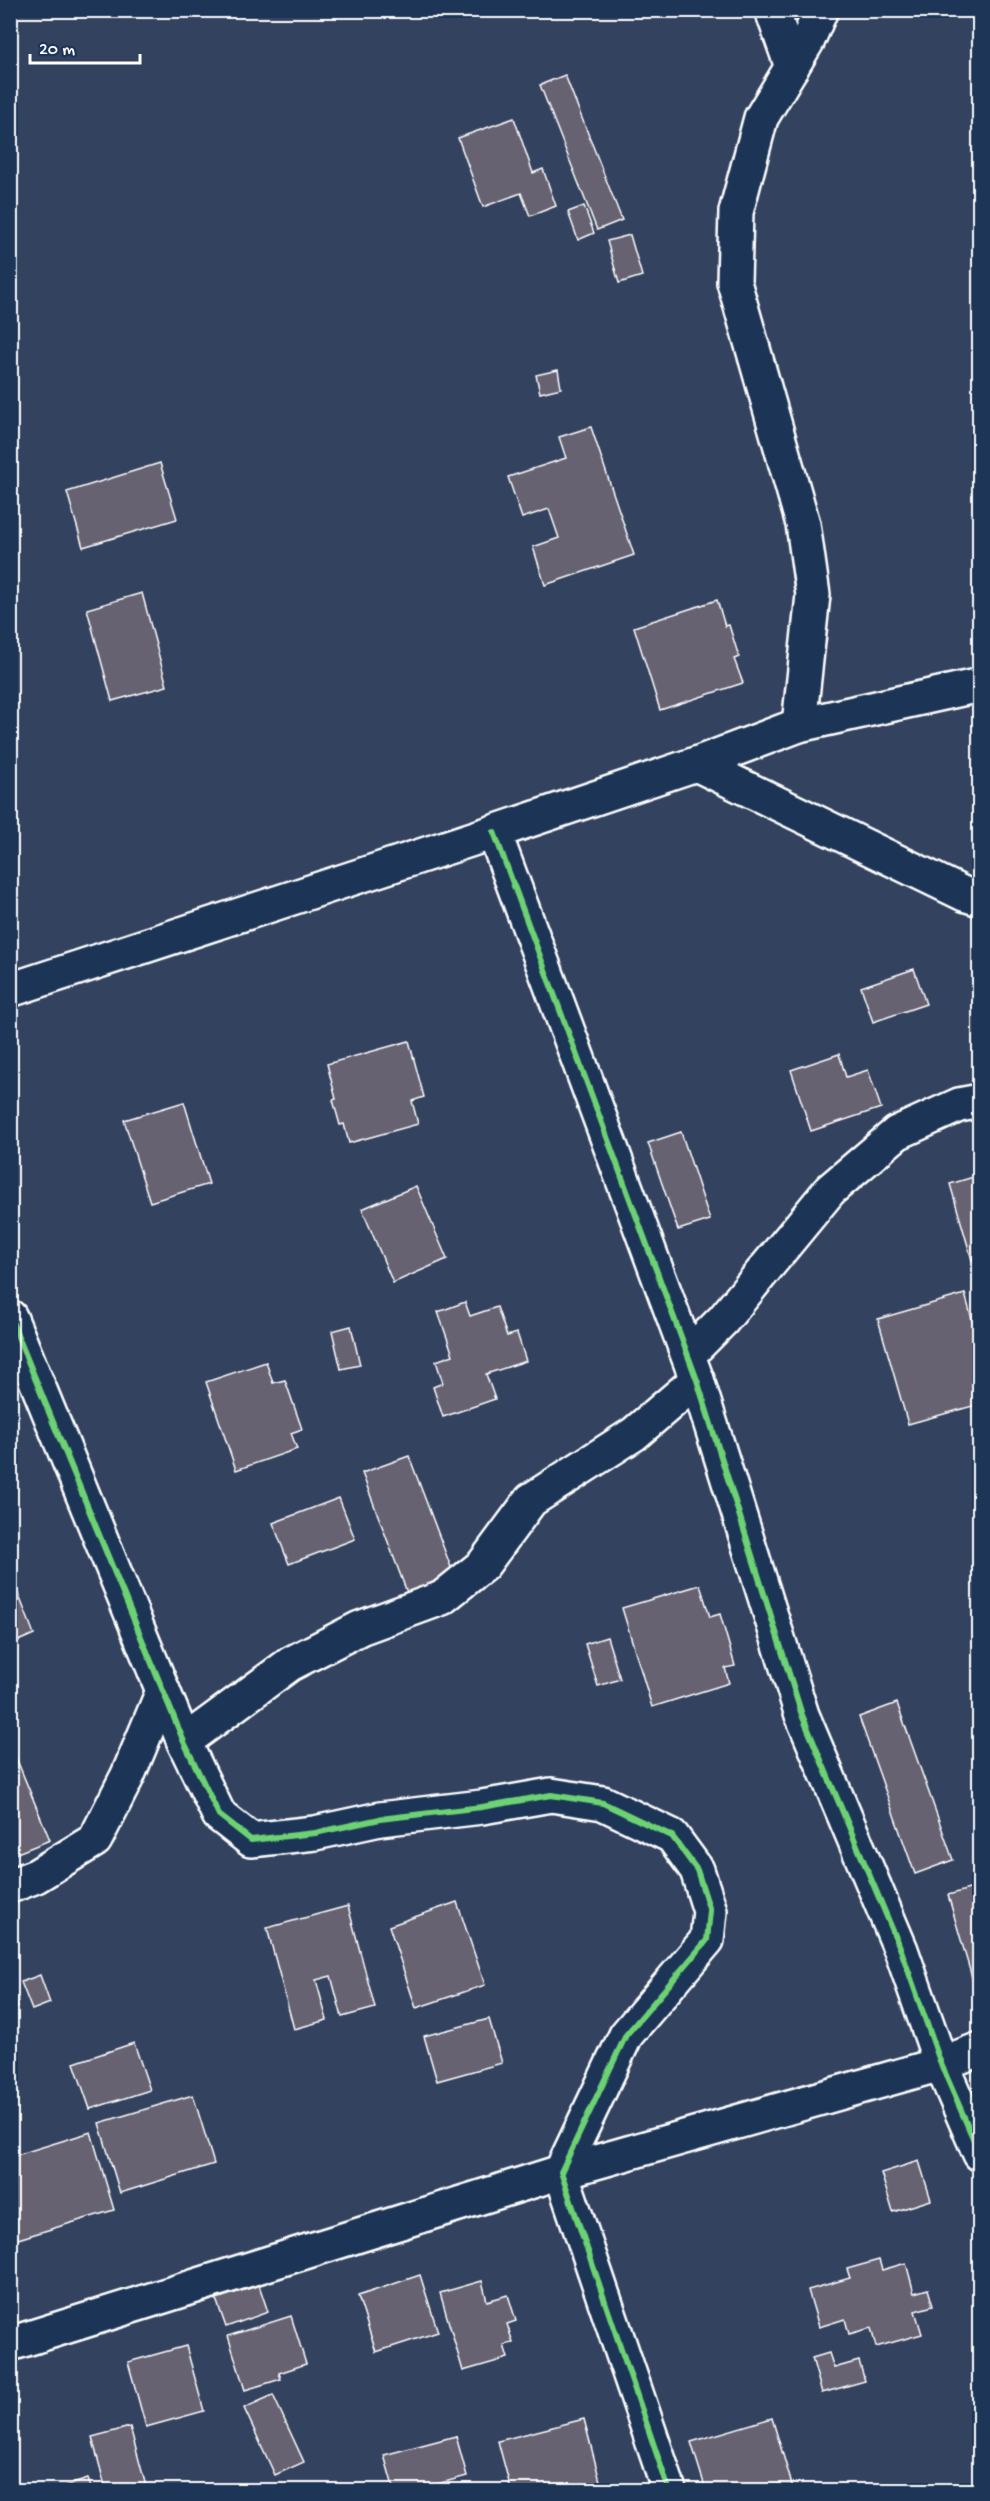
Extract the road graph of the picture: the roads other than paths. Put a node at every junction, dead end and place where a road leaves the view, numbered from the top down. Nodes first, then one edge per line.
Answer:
1 (772, 10) edge
2 (821, 10) edge
3 (792, 67) junction
4 (980, 685) edge
5 (799, 725) junction
6 (696, 764) junction
7 (494, 832) junction
8 (980, 899) edge
9 (10, 990) edge
10 (980, 1101) edge
11 (10, 1317) edge
12 (693, 1367) junction
13 (163, 1691) junction
14 (184, 1742) junction
15 (10, 1886) edge
16 (980, 2049) edge
17 (941, 2064) junction
18 (980, 2154) edge
19 (561, 2172) junction
20 (10, 2344) edge
21 (669, 2490) edge

1 - 3 street
2 - 3 street
3 - 5 street
4 - 5 street
5 - 6 street
6 - 7 street
6 - 8 street
7 - 9 street
7 - 12 street
10 - 12 street
11 - 13 street
12 - 14 street
12 - 17 street
13 - 14 street
13 - 15 street
14 - 19 street
16 - 17 street
17 - 18 street
17 - 19 street
19 - 20 street
19 - 21 street

